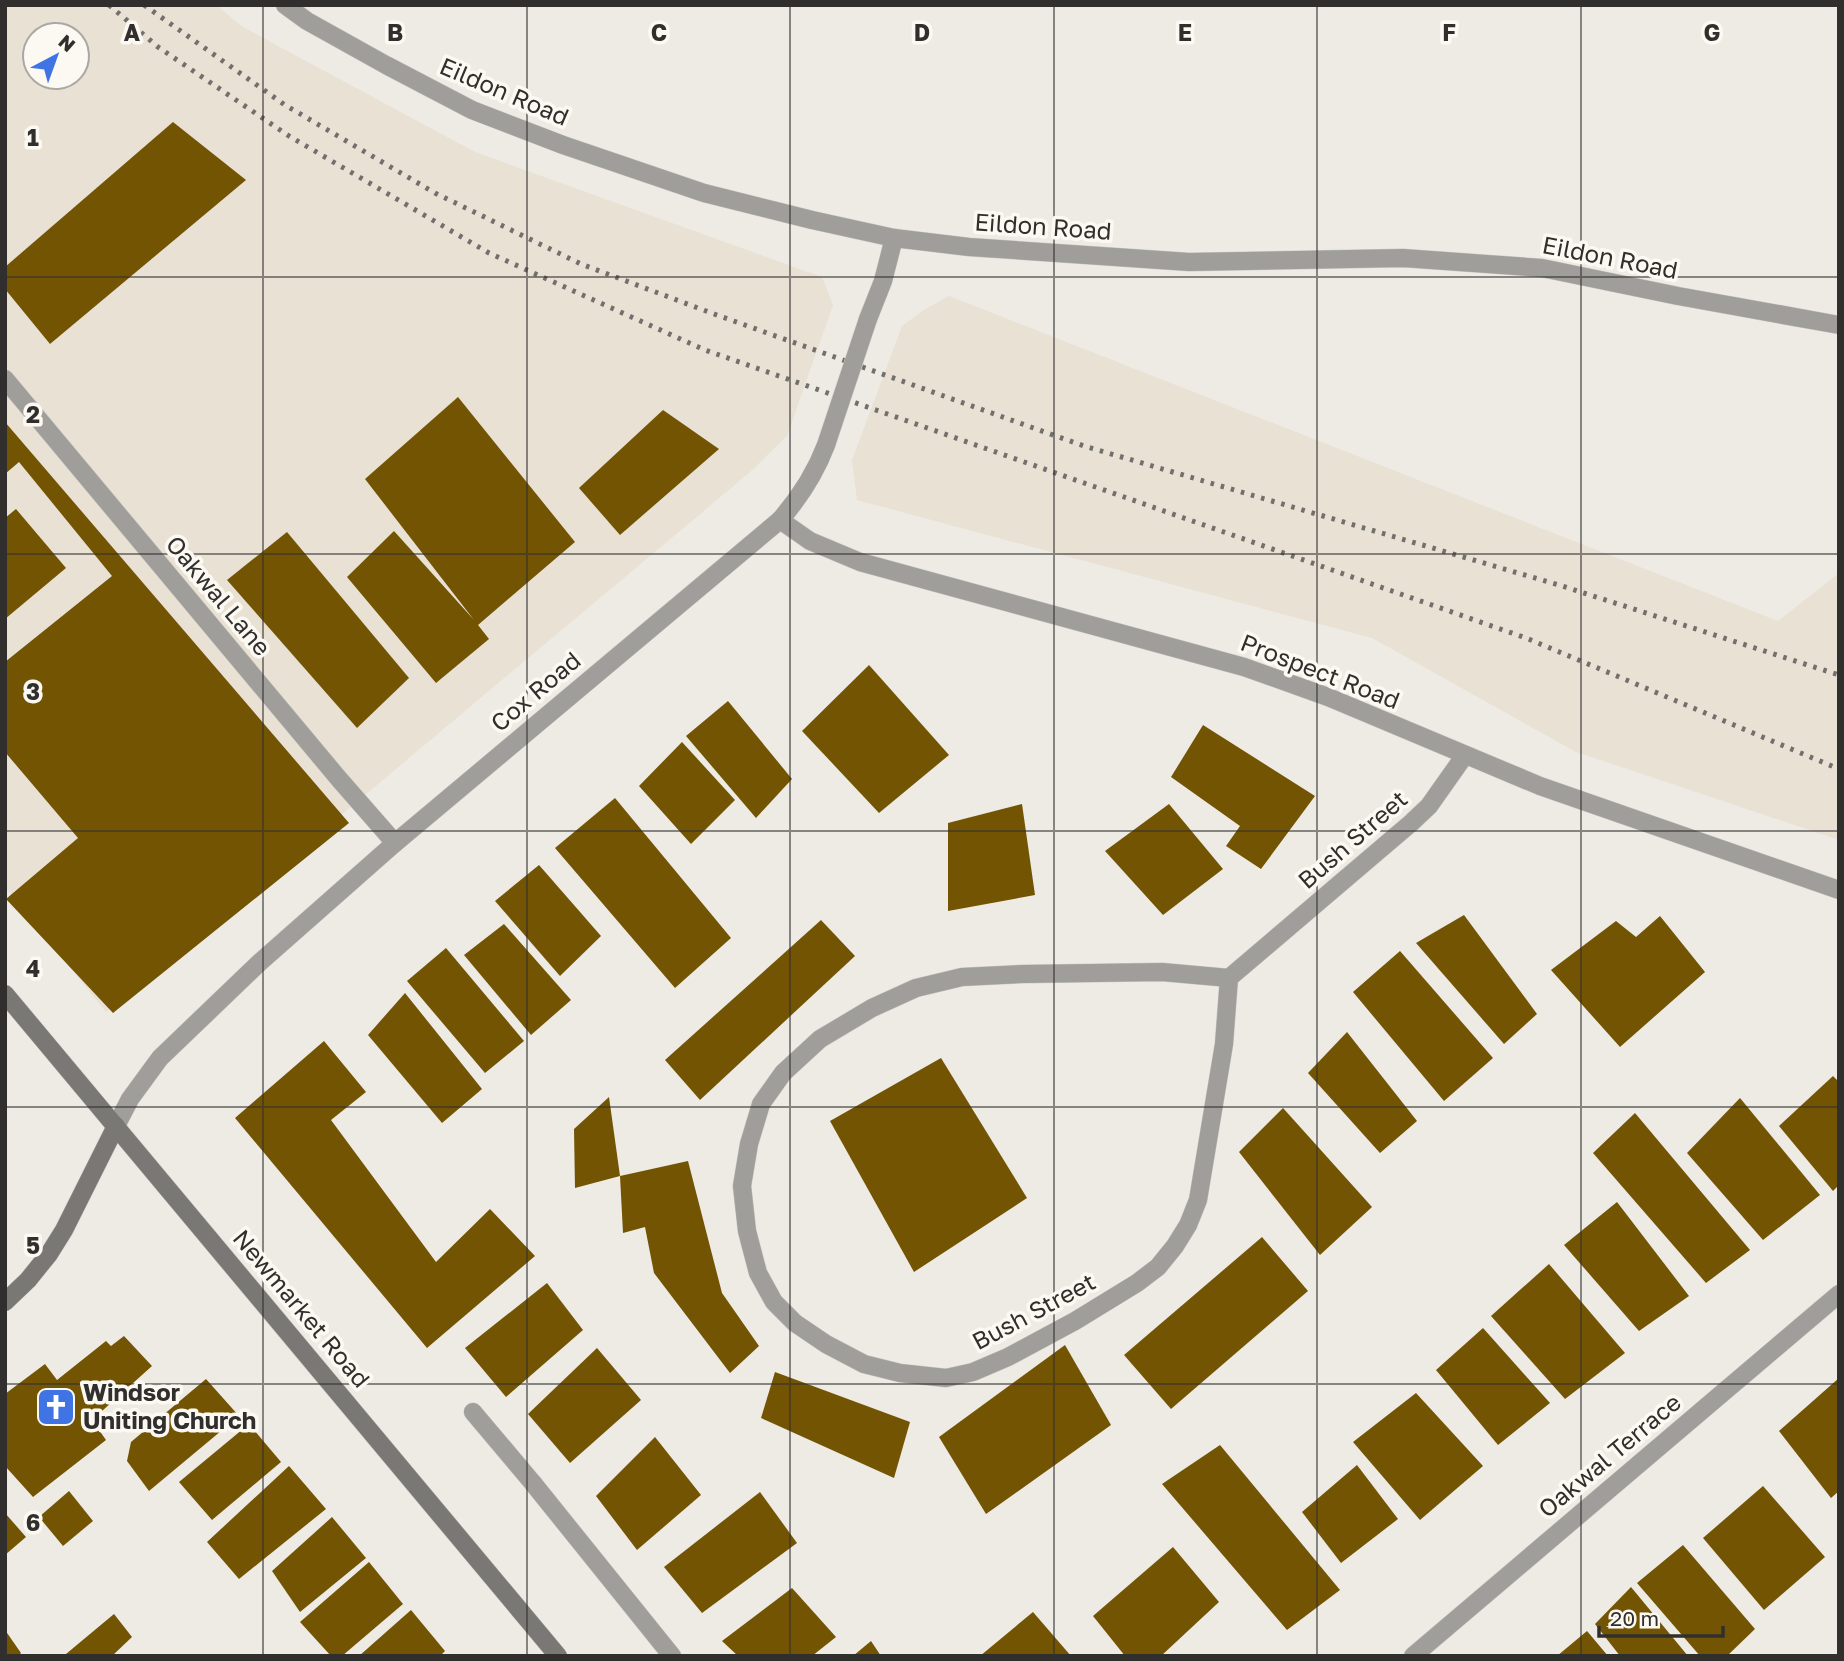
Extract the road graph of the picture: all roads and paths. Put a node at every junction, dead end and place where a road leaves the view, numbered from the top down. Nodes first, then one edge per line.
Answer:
1 (285, 5) edge
2 (894, 238) junction
3 (1838, 321) edge
4 (5, 379) edge
5 (779, 520) junction
6 (1465, 755) junction
7 (395, 843) junction
8 (1839, 890) edge
9 (1229, 978) junction
10 (5, 994) edge
11 (116, 1126) junction
12 (1839, 1294) edge
13 (5, 1302) edge
14 (473, 1412) dead end
15 (555, 1654) edge
16 (672, 1656) edge
17 (1413, 1656) edge

1 - 2 street, Eildon Road
2 - 3 street, Eildon Road
2 - 5 street, Cox Road, bridge
4 - 7 street, Oakwal Lane
5 - 6 street, Prospect Road
5 - 7 street, Cox Road
6 - 8 street, Prospect Road
6 - 9 street, Bush Street
7 - 11 street, Cox Road
9 - 9 street, Bush Street
10 - 11 main road, Newmarket Road
11 - 13 main road
11 - 15 main road, Newmarket Road
12 - 17 street, Oakwal Terrace
14 - 16 street

